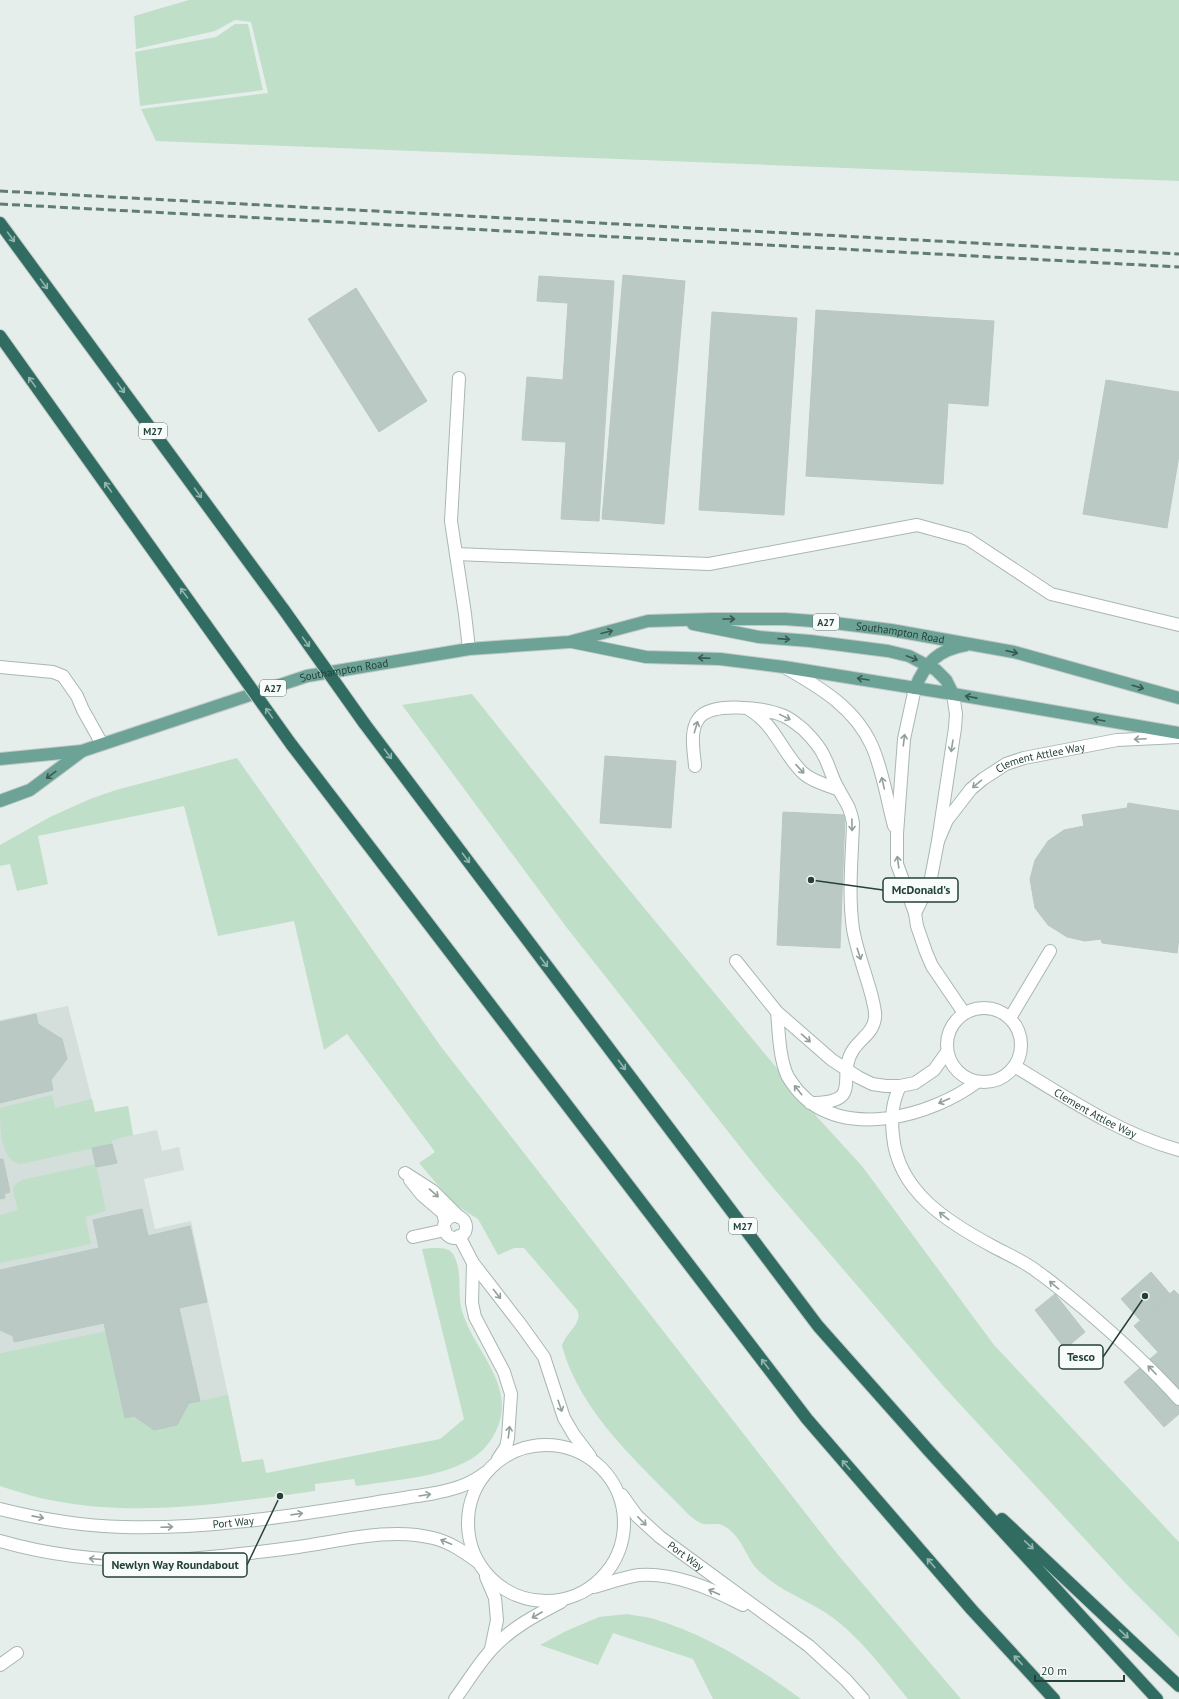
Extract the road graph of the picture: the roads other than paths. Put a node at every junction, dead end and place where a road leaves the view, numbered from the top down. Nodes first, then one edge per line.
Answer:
1 (0, 222) edge
2 (0, 336) edge
3 (459, 378) dead end
4 (456, 554) junction
5 (676, 620) junction
6 (1179, 625) edge
7 (569, 642) junction
8 (974, 644) junction
9 (469, 648) junction
10 (928, 665) junction
11 (0, 667) edge
12 (784, 667) junction
13 (915, 688) junction
14 (953, 694) junction
15 (1179, 698) edge
16 (747, 709) junction
17 (1179, 733) edge
18 (1179, 737) edge
19 (102, 744) junction
20 (82, 751) junction
21 (0, 759) edge
22 (695, 766) dead end
23 (838, 790) junction
24 (0, 801) edge
25 (897, 834) junction
26 (938, 841) junction
27 (915, 912) junction
28 (1050, 951) dead end
29 (736, 961) dead end
30 (777, 1012) junction
31 (964, 1013) junction
32 (1010, 1018) junction
33 (947, 1052) junction
34 (1016, 1067) junction
35 (848, 1070) junction
36 (978, 1082) junction
37 (900, 1086) junction
38 (810, 1103) junction
39 (891, 1117) junction
40 (1179, 1150) edge
41 (459, 1217) junction
42 (445, 1226) junction
43 (459, 1236) junction
44 (413, 1237) dead end
45 (473, 1264) junction
46 (1179, 1399) edge
47 (929, 1451) junction
48 (598, 1464) junction
49 (488, 1470) junction
50 (611, 1478) junction
51 (0, 1508) edge
52 (0, 1541) edge
53 (481, 1567) junction
54 (588, 1589) junction
55 (571, 1597) junction
56 (774, 1621) junction
57 (491, 1649) junction
58 (17, 1653) dead end
59 (0, 1665) edge
60 (1179, 1686) edge
61 (454, 1699) edge
62 (863, 1699) edge
63 (1054, 1699) edge
64 (1157, 1699) edge

1 -> 47 highway, M27, bridge
63 -> 2 highway, bridge
3 - 4 street
4 - 6 street
4 - 9 street
7 -> 5 main road, Southampton Road / A27
5 -> 8 main road, Southampton Road / A27
5 -> 10 main road
7 - 9 main road, Southampton Road / A27
12 -> 7 main road, Southampton Road / A27
8 - 10 main road
8 -> 15 main road, Southampton Road / A27
9 - 19 main road, Southampton Road / A27
10 - 13 main road
10 - 14 main road
11 - 19 street
13 -> 12 main road, Southampton Road / A27
25 -> 12 street
13 - 14 main road, Southampton Road / A27
25 -> 13 street
17 -> 14 main road, Southampton Road / A27
14 -> 26 street, Clement Attlee Way
22 -> 16 street
16 -> 23 street
16 -> 23 street
18 -> 26 street, Clement Attlee Way
19 - 20 main road, Southampton Road / A27
20 - 21 main road, Southampton Road / A27
20 -> 24 main road, Southampton Road / A27
23 -> 35 street
27 -> 25 street
26 - 27 street, Clement Attlee Way
27 - 31 street
28 - 32 street
29 - 30 street
30 -> 35 street
38 -> 30 street
31 - 32 street
31 - 33 street
32 - 34 street
33 - 36 street
33 - 37 street
34 - 36 street
34 - 40 street, Clement Attlee Way
35 - 37 street
35 - 38 street
36 -> 39 street
37 - 39 street
38 - 39 street
46 -> 39 street
41 - 42 street
42 -> 41 street
41 - 43 street
42 - 43 street
42 - 44 street
43 - 45 street
45 -> 48 street
49 -> 45 street
47 -> 60 highway
47 - 64 highway, M27
48 - 49 street, Port Way
48 - 50 street
51 -> 49 street, Port Way
49 - 53 street
50 - 54 street
50 -> 56 street, Port Way
53 -> 52 street
53 - 55 street
53 - 57 street
54 - 55 street
56 -> 54 street, Port Way
55 -> 57 street
56 - 62 street, Port Way
57 - 61 street
58 - 59 street

